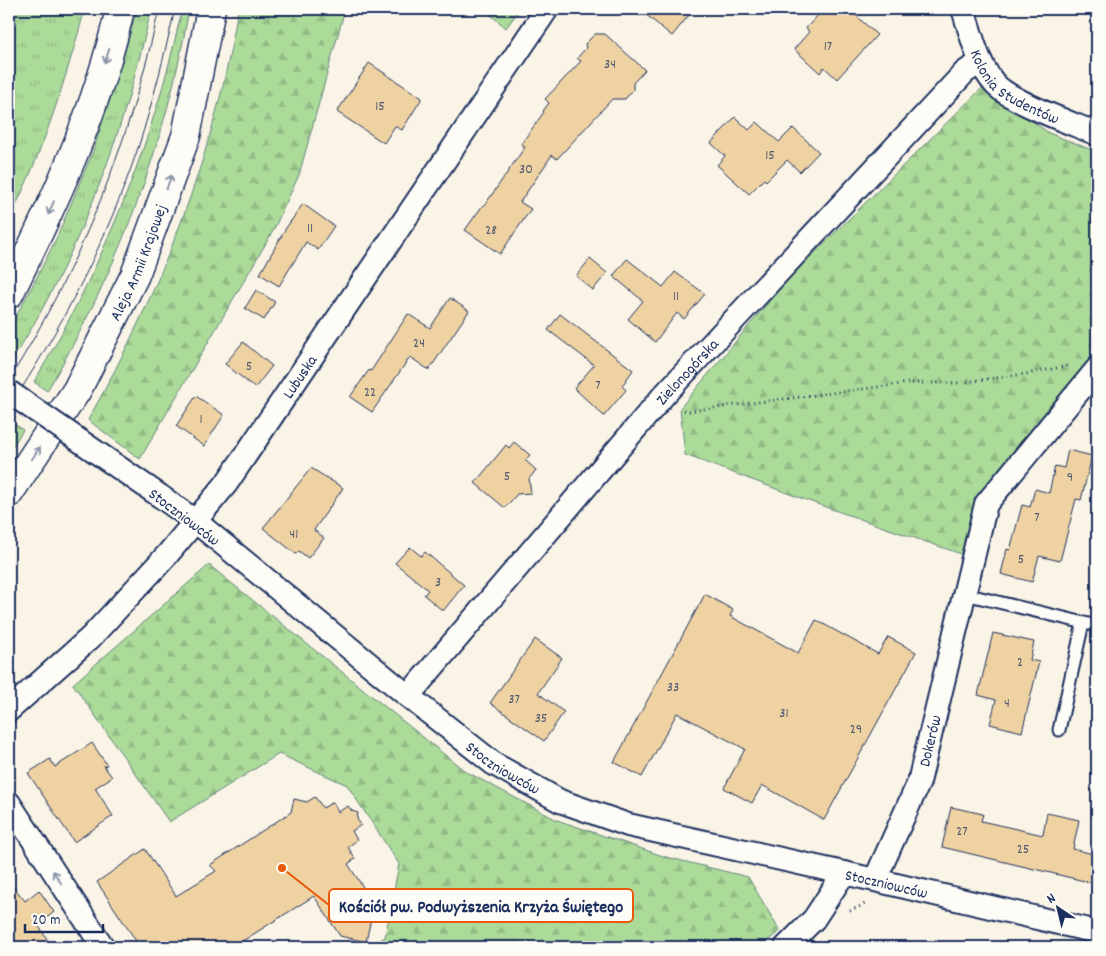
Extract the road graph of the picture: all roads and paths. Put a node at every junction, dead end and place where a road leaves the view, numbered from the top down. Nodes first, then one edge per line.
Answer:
1 (120, 9) edge
2 (211, 9) edge
3 (547, 9) edge
4 (964, 9) edge
5 (981, 62) junction
6 (1097, 134) edge
7 (9, 294) edge
8 (1070, 366) dead end
9 (1097, 369) edge
10 (9, 392) edge
11 (664, 395) junction
12 (9, 493) edge
13 (195, 521) junction
14 (965, 594) junction
15 (1083, 623) junction
16 (1097, 626) edge
17 (408, 696) junction
18 (9, 710) edge
19 (1059, 730) dead end
20 (9, 803) edge
21 (844, 873) junction
22 (876, 880) junction
23 (868, 902) dead end
24 (845, 915) dead end
25 (1097, 932) edge
26 (103, 947) edge
27 (786, 947) edge

1 -> 7 main road
12 -> 2 main road, Aleja Armii Krajowej
3 - 13 street, Lubuska
4 - 5 street, Kolonia Studentów
5 - 6 street, Kolonia Studentów
5 - 11 street, Zielonogórska
8 - 11 path
9 - 14 street, Dokerów
10 - 13 street, Stoczniowców, bridge
11 - 17 street, Zielonogórska
13 - 17 street, Stoczniowców
13 - 18 street, Lubuska
14 - 15 lane
14 - 22 street, Dokerów
15 - 16 lane
15 - 19 lane
17 - 21 street, Stoczniowców
26 -> 20 street
21 - 22 street, Stoczniowców
21 - 27 street
22 - 25 street, Stoczniowców
23 - 24 path

